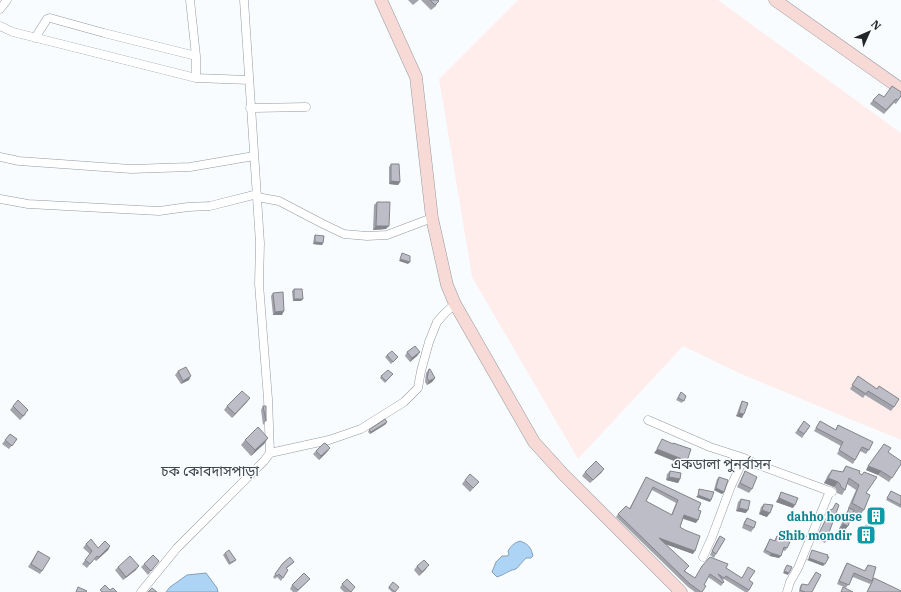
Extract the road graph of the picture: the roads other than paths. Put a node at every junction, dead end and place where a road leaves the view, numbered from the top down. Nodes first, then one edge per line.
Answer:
1 (7, 0) edge
2 (190, 0) edge
3 (244, 0) edge
4 (381, 0) edge
5 (775, 0) edge
6 (0, 9) edge
7 (0, 26) edge
8 (35, 38) junction
9 (196, 56) junction
10 (196, 78) junction
11 (249, 80) junction
12 (901, 89) edge
13 (306, 107) dead end
14 (250, 108) junction
15 (254, 156) junction
16 (0, 158) edge
17 (257, 195) junction
18 (0, 199) edge
19 (432, 218) junction
20 (455, 304) junction
21 (648, 420) dead end
22 (270, 453) junction
23 (744, 458) junction
24 (703, 557) dead end
25 (141, 592) edge
26 (681, 592) edge
27 (787, 592) edge

1 - 6 street
2 - 9 street
3 - 11 street
4 - 19 street
5 - 12 street
7 - 8 street
8 - 9 street
8 - 10 street
9 - 10 street
10 - 11 street
11 - 14 street
13 - 14 street
14 - 15 street
15 - 16 street
15 - 17 street
17 - 18 street
17 - 19 street
17 - 22 street
19 - 20 street
20 - 22 street
20 - 26 street
21 - 23 street
22 - 25 street
23 - 24 street
23 - 27 street

